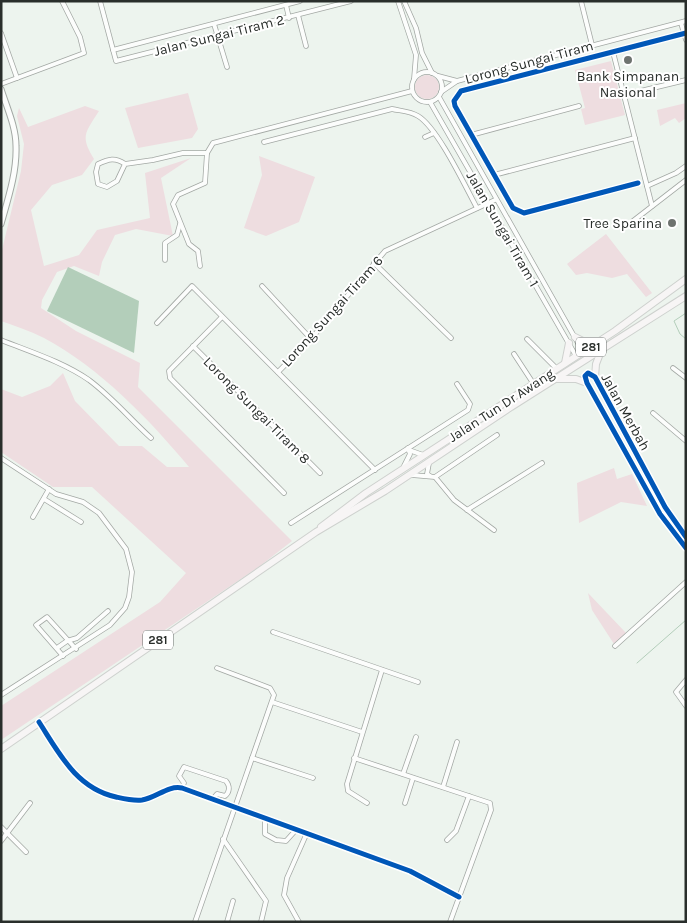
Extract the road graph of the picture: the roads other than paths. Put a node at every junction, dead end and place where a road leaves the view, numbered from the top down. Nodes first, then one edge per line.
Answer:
1 (62, 1) edge
2 (100, 1) edge
3 (300, 1) edge
4 (351, 1) edge
5 (404, 1) edge
6 (581, 1) edge
7 (398, 2) edge
8 (286, 5) junction
9 (298, 16) junction
10 (288, 18) junction
11 (684, 22) edge
12 (214, 24) junction
13 (1, 33) edge
14 (685, 33) edge
15 (216, 36) junction
16 (686, 40) edge
17 (592, 45) junction
18 (306, 46) dead end
19 (113, 50) junction
20 (613, 52) junction
21 (227, 66) dead end
22 (513, 66) junction
23 (434, 74) junction
24 (517, 77) junction
25 (17, 78) junction
26 (414, 78) junction
27 (686, 80) edge
28 (457, 81) junction
29 (1, 84) edge
30 (1, 89) edge
31 (412, 91) junction
32 (441, 92) junction
33 (624, 95) junction
34 (438, 97) junction
35 (430, 102) junction
36 (579, 106) dead end
37 (434, 133) junction
38 (471, 135) junction
39 (425, 137) dead end
40 (635, 138) junction
41 (264, 142) dead end
42 (207, 153) junction
43 (125, 164) junction
44 (686, 166) edge
45 (494, 175) junction
46 (686, 180) edge
47 (638, 183) dead end
48 (647, 186) junction
49 (495, 200) junction
50 (488, 204) junction
51 (652, 206) junction
52 (477, 208) junction
53 (633, 221) dead end
54 (1, 224) edge
55 (180, 224) junction
56 (165, 260) dead end
57 (374, 263) junction
58 (200, 266) dead end
59 (686, 279) edge
60 (262, 286) dead end
61 (686, 296) edge
62 (222, 317) junction
63 (157, 323) dead end
64 (575, 337) junction
65 (452, 338) dead end
66 (311, 339) junction
67 (1, 340) edge
68 (527, 340) dead end
69 (569, 343) junction
70 (597, 343) junction
71 (193, 346) junction
72 (601, 350) junction
73 (582, 352) junction
74 (514, 354) dead end
75 (576, 356) junction
76 (564, 363) junction
77 (556, 368) junction
78 (673, 368) dead end
79 (278, 372) junction
80 (595, 377) junction
81 (686, 378) edge
82 (557, 379) junction
83 (533, 383) junction
84 (587, 383) junction
85 (457, 384) dead end
86 (653, 413) dead end
87 (497, 435) dead end
88 (151, 438) dead end
89 (686, 441) edge
90 (408, 448) junction
91 (424, 455) junction
92 (1, 458) edge
93 (429, 463) junction
94 (542, 463) dead end
95 (403, 468) junction
96 (375, 470) junction
97 (320, 473) dead end
98 (410, 476) junction
99 (433, 477) junction
100 (49, 489) junction
101 (284, 493) dead end
102 (44, 499) junction
103 (467, 510) junction
104 (33, 517) dead end
105 (81, 522) dead end
106 (291, 523) dead end
107 (494, 530) dead end
108 (316, 532) junction
109 (686, 537) edge
110 (686, 548) edge
111 (686, 582) edge
112 (108, 611) dead end
113 (273, 632) dead end
114 (67, 641) junction
115 (615, 646) dead end
116 (57, 648) junction
117 (76, 649) junction
118 (63, 656) junction
119 (217, 668) dead end
120 (382, 670) junction
121 (686, 680) edge
122 (418, 682) dead end
123 (1, 695) edge
124 (272, 702) junction
125 (686, 706) edge
126 (39, 722) junction
127 (362, 732) junction
128 (416, 737) dead end
129 (457, 742) dead end
130 (1, 749) edge
131 (252, 758) junction
132 (354, 758) junction
133 (403, 774) junction
134 (313, 778) dead end
135 (413, 778) junction
136 (443, 787) junction
137 (182, 788) junction
138 (469, 796) junction
139 (212, 800) junction
140 (30, 803) dead end
141 (367, 803) dead end
142 (405, 803) dead end
143 (233, 808) junction
144 (265, 820) junction
145 (1, 827) edge
146 (295, 831) junction
147 (6, 832) junction
148 (306, 835) junction
149 (223, 839) junction
150 (1, 840) edge
151 (447, 840) dead end
152 (26, 852) dead end
153 (459, 897) junction
154 (233, 901) dead end
155 (196, 921) edge
156 (226, 922) edge
157 (262, 922) edge
158 (299, 922) edge
159 (450, 922) edge

1 - 25 street
2 - 19 street
3 - 8 street
4 - 9 street, Jalan Sungai Tiram 2
5 - 23 street
6 - 17 street
7 - 26 street
8 - 10 street
8 - 12 street
9 - 10 street, Jalan Sungai Tiram 2
9 - 18 street
10 - 15 street, Jalan Sungai Tiram 2
11 - 14 street
11 - 17 street
12 - 15 street
12 - 19 street
13 - 25 street
14 - 16 street
14 - 20 street, Lorong Sungai Tiram
15 - 19 street, Jalan Sungai Tiram 2
15 - 21 street
17 - 22 street
20 - 24 street, Lorong Sungai Tiram
20 - 33 street
22 - 24 street
22 - 28 street
23 - 26 street
23 - 28 street
23 - 32 street
24 - 38 street, Lorong Sungai Tiram
25 - 29 street
26 - 31 street
27 - 33 street
28 - 32 street
30 - 54 street
31 - 35 street
31 - 42 street
32 - 34 street
33 - 40 street
34 - 35 street
34 - 49 street, Jalan Sungai Tiram 1
35 - 50 street, Jalan Sungai Tiram 1
36 - 38 street
37 - 39 street
37 - 41 street
37 - 52 street
38 - 45 street, Lorong Sungai Tiram
40 - 45 street
40 - 48 street
42 - 43 street
42 - 55 street
43 - 43 street
44 - 48 street
45 - 47 street, Lorong Sungai Tiram
46 - 51 street
48 - 51 street
49 - 50 street, Lorong Sungai Tiram 6
49 - 64 street, Jalan Sungai Tiram 1
50 - 52 street, Lorong Sungai Tiram 6
50 - 69 street, Jalan Sungai Tiram 1
51 - 53 street
52 - 57 street, Lorong Sungai Tiram 6
55 - 56 street
55 - 58 street
57 - 65 street
57 - 66 street, Lorong Sungai Tiram 6
59 - 70 main road, Jalan Tun Dr Awang / 281
60 - 66 street
61 - 72 main road, Jalan Tun Dr Awang / 281
62 - 63 street
62 - 71 street
62 - 79 street
64 - 70 main road
64 - 73 street, Jalan Sungai Tiram 1
66 - 79 street, Lorong Sungai Tiram 6
67 - 88 street
68 - 77 street
69 - 75 street, Jalan Sungai Tiram 1
69 - 76 main road
70 - 73 main road, Jalan Tun Dr Awang / 281
71 - 97 street, Lorong Sungai Tiram 8
71 - 101 street
72 - 80 main road
72 - 82 main road, Jalan Tun Dr Awang / 281
73 - 75 main road, Jalan Tun Dr Awang / 281
74 - 83 street
75 - 76 main road, Jalan Tun Dr Awang / 281
76 - 77 main road, Jalan Tun Dr Awang / 281
77 - 83 main road, Jalan Tun Dr Awang / 281
78 - 81 street
79 - 96 street
80 - 84 street, Jalan Merbah
80 - 109 street, Jalan Merbah
82 - 84 main road
82 - 93 main road, Jalan Tun Dr Awang / 281
83 - 91 main road, Jalan Tun Dr Awang / 281
84 - 110 street, Jalan Merbah
85 - 90 street
86 - 89 street
87 - 99 street, Jalan Tun Dr Awang
90 - 91 street
90 - 95 street
90 - 96 street
91 - 95 main road, Jalan Tun Dr Awang / 281
92 - 100 street
93 - 98 main road, Jalan Tun Dr Awang / 281
93 - 99 street
94 - 103 street
95 - 108 main road, Jalan Tun Dr Awang / 281
96 - 106 street
98 - 99 street
98 - 108 main road, Jalan Tun Dr Awang / 281
99 - 103 street
100 - 102 street
100 - 117 street
102 - 104 street
102 - 105 street
103 - 107 street
108 - 126 main road, Jalan Tun Dr Awang / 281
111 - 115 street
112 - 114 street
113 - 120 street
114 - 116 street
114 - 116 street
114 - 117 street
116 - 118 street
117 - 118 street
118 - 123 street
119 - 124 street
120 - 122 street
120 - 127 street
121 - 125 street
124 - 127 street
124 - 131 street
126 - 130 main road, Jalan Tun Dr Awang / 281
126 - 137 street
127 - 132 street
128 - 133 street
129 - 136 street
131 - 134 street
131 - 143 street
132 - 133 street
132 - 141 street
133 - 135 street
135 - 136 street
135 - 142 street
136 - 138 street
137 - 139 street
137 - 139 street
138 - 151 street
138 - 153 street
139 - 143 street
140 - 147 street
143 - 144 street
143 - 149 street
144 - 146 street
144 - 146 street
145 - 147 street
146 - 148 street
147 - 150 street
147 - 152 street
148 - 153 street
148 - 158 street
149 - 155 street
149 - 157 street
153 - 159 street
154 - 156 street

